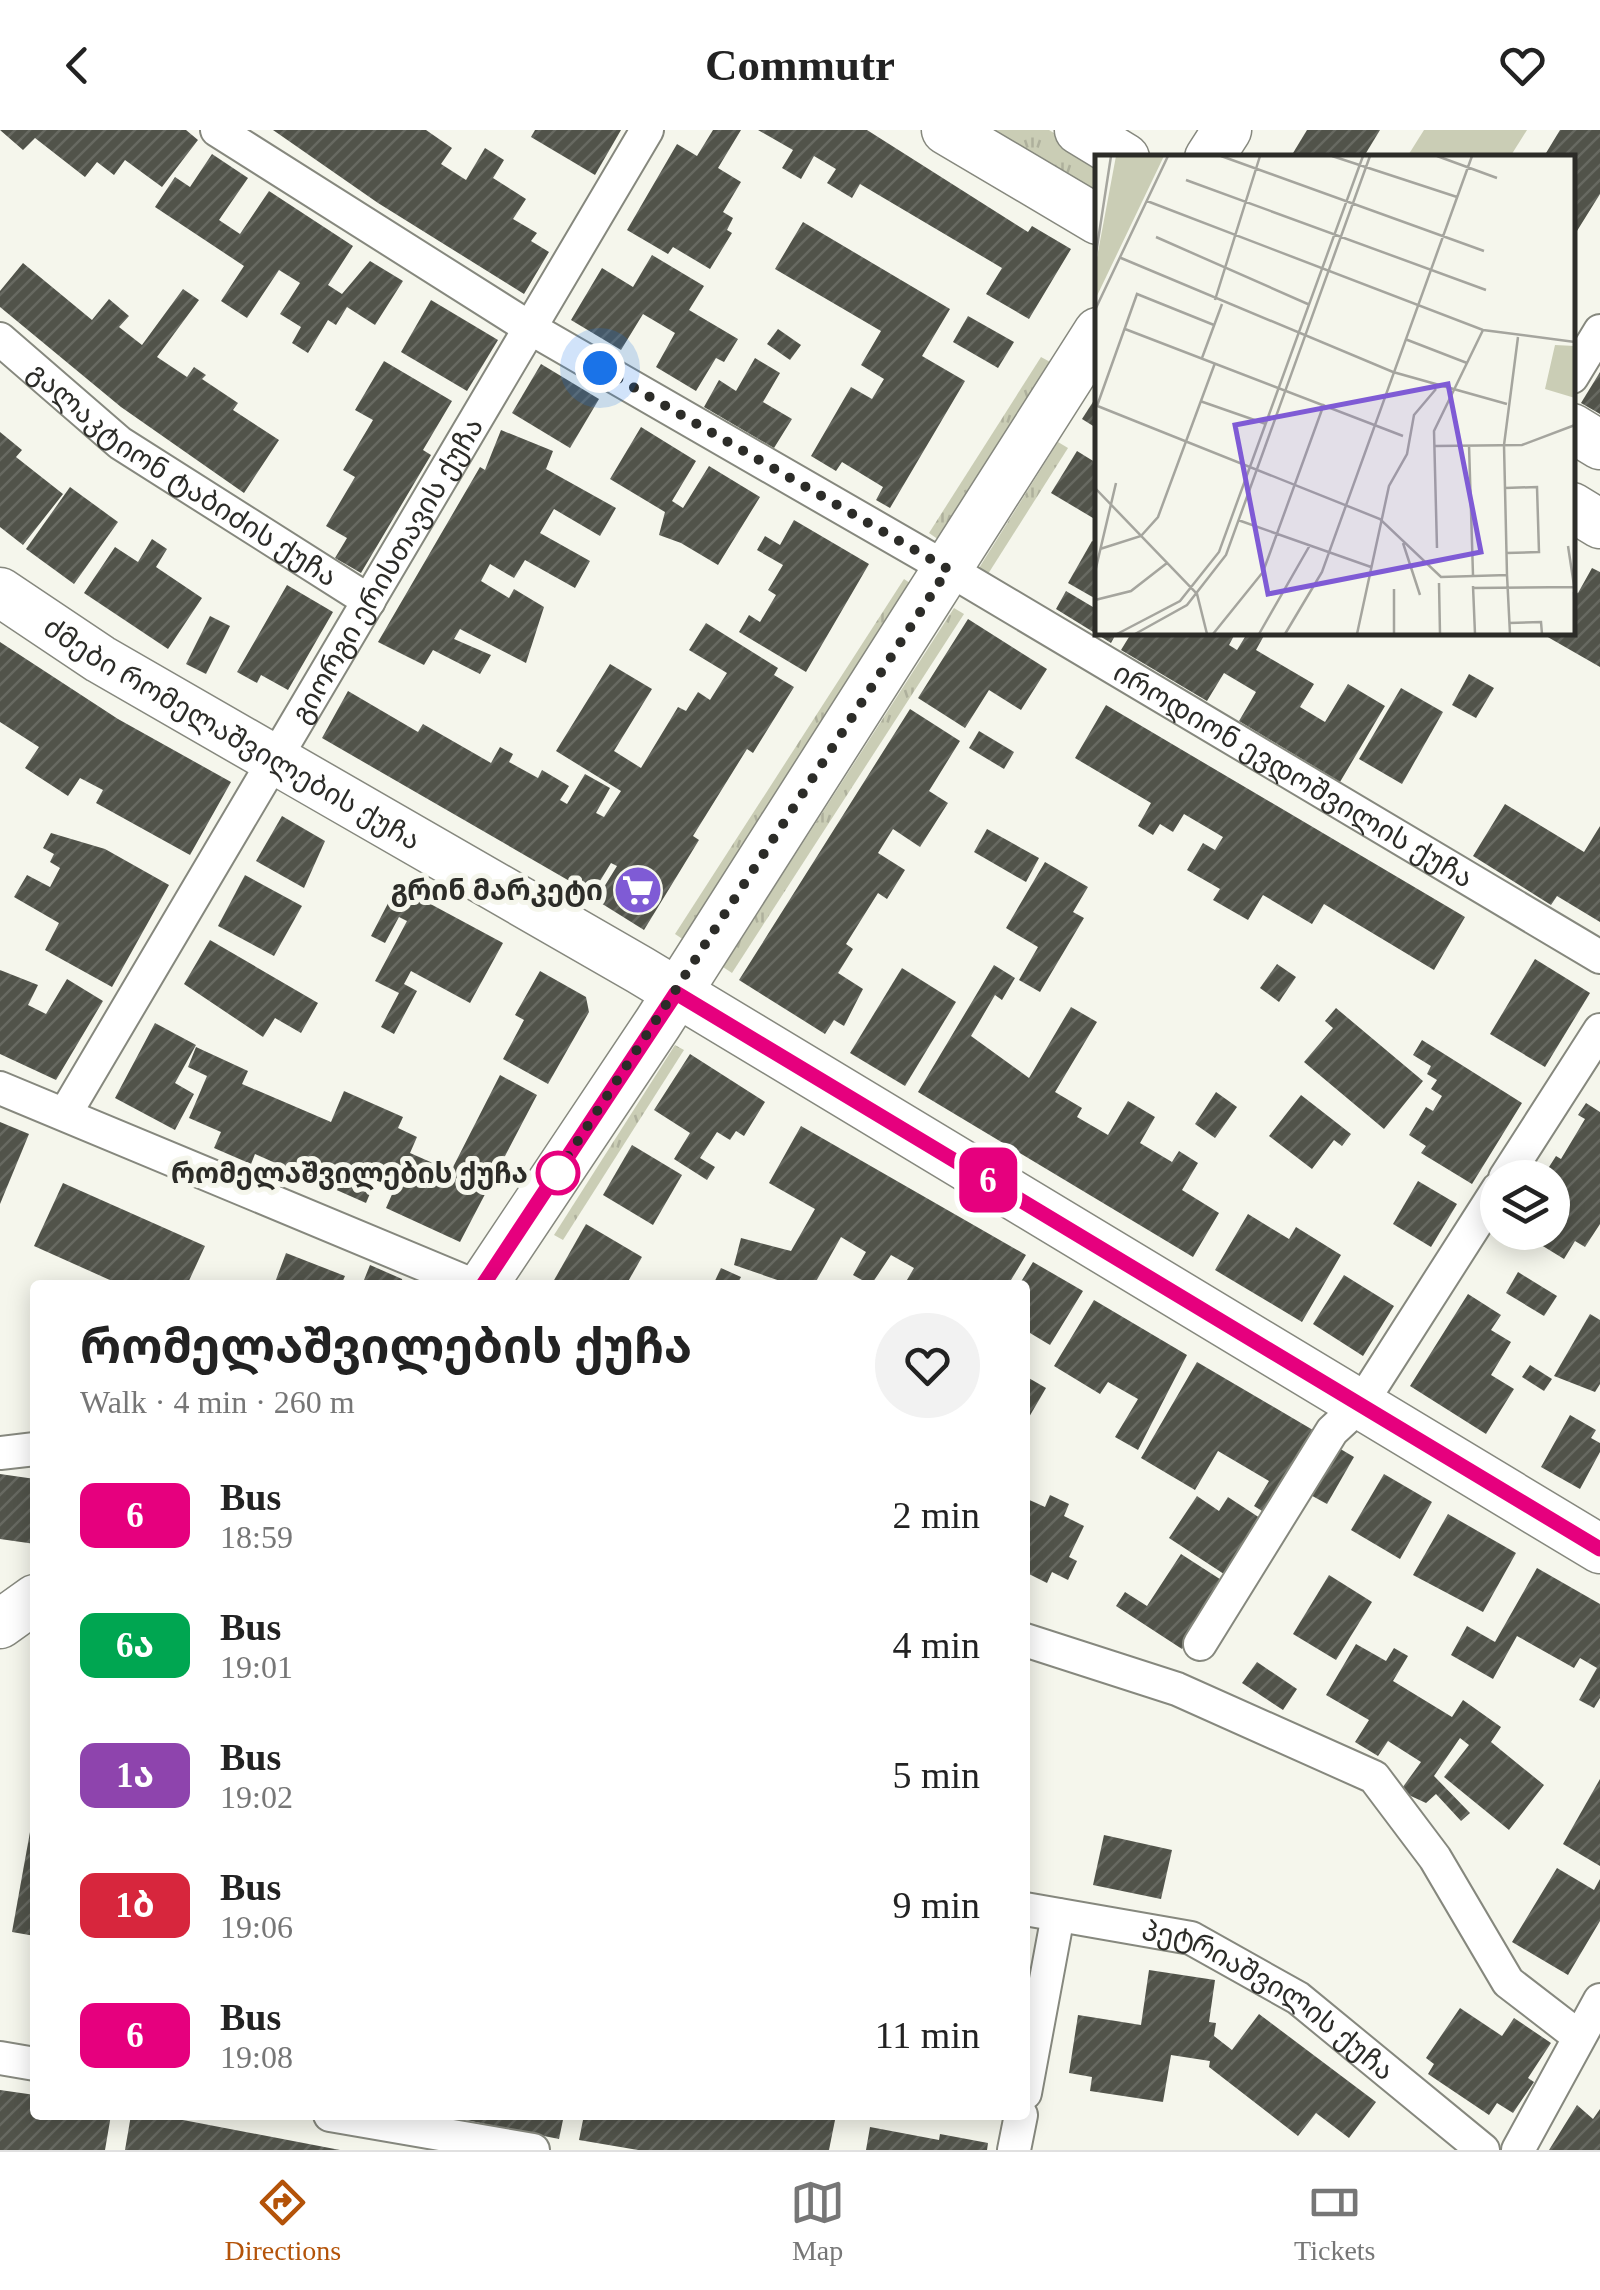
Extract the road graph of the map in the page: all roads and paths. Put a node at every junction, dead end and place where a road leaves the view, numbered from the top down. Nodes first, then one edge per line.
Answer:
1 (217, 130) edge
2 (647, 130) edge
3 (946, 130) edge
4 (1080, 130) edge
5 (1227, 130) edge
6 (1120, 155) edge
7 (1211, 155) edge
8 (1095, 218) edge
9 (530, 328) junction
10 (1600, 331) edge
11 (1095, 337) edge
12 (0, 340) edge
13 (1575, 372) edge
14 (1575, 430) edge
15 (1600, 445) edge
16 (1575, 509) edge
17 (1600, 524) edge
18 (948, 569) junction
19 (0, 592) edge
20 (368, 601) junction
21 (276, 757) junction
22 (1600, 957) edge
23 (676, 993) junction
24 (1600, 1030) edge
25 (0, 1088) edge
26 (64, 1114) junction
27 (1517, 1160) edge
28 (1480, 1217) edge
29 (461, 1280) edge
30 (486, 1280) edge
31 (1360, 1404) junction
32 (30, 1450) edge
33 (0, 1453) edge
34 (1600, 1549) edge
35 (30, 1603) edge
36 (0, 1624) edge
37 (1030, 1642) edge
38 (1200, 1644) dead end
39 (1030, 1910) edge
40 (1058, 1915) junction
41 (1600, 2000) edge
42 (1578, 2036) junction
43 (0, 2058) edge
44 (30, 2063) edge
45 (1030, 2066) edge
46 (359, 2120) edge
47 (1020, 2120) edge
48 (533, 2150) edge
49 (1014, 2150) edge
50 (1483, 2150) edge
51 (1518, 2150) edge

1 - 9 street, იროდიონ ევდოშვილის ქუჩა
2 - 9 street, გიორგი ერისთავის ქუჩა
3 - 8 street
4 - 6 street
5 - 7 street
9 - 18 street, იროდიონ ევდოშვილის ქუჩა
9 - 20 street, გიორგი ერისთავის ქუჩა
10 - 13 street
11 - 18 street
12 - 20 street, გალაკტიონ ტაბიძის ქუჩა
14 - 15 street
16 - 17 street
18 - 22 street, იროდიონ ევდოშვილის ქუჩა
18 - 23 street
19 - 21 street, ძმები რომელაშვილების ქუჩა
20 - 21 street, გიორგი ერისთავის ქუჩა
21 - 23 street, ძმები რომელაშვილების ქუჩა
21 - 26 street, გიორგი ერისთავის ქუჩა
23 - 30 street
23 - 31 street, ძმები რომელაშვილების ქუჩა
24 - 27 street
25 - 26 street
26 - 29 street
28 - 31 street
31 - 34 street, ძმები რომელაშვილების ქუჩა
31 - 38 street
32 - 33 street
35 - 36 street
37 - 42 street
39 - 40 street, პეტრიაშვილის ქუჩა
40 - 45 street
40 - 50 street, პეტრიაშვილის ქუჩა
41 - 42 street
42 - 51 street
43 - 44 street
46 - 48 street
47 - 49 street

